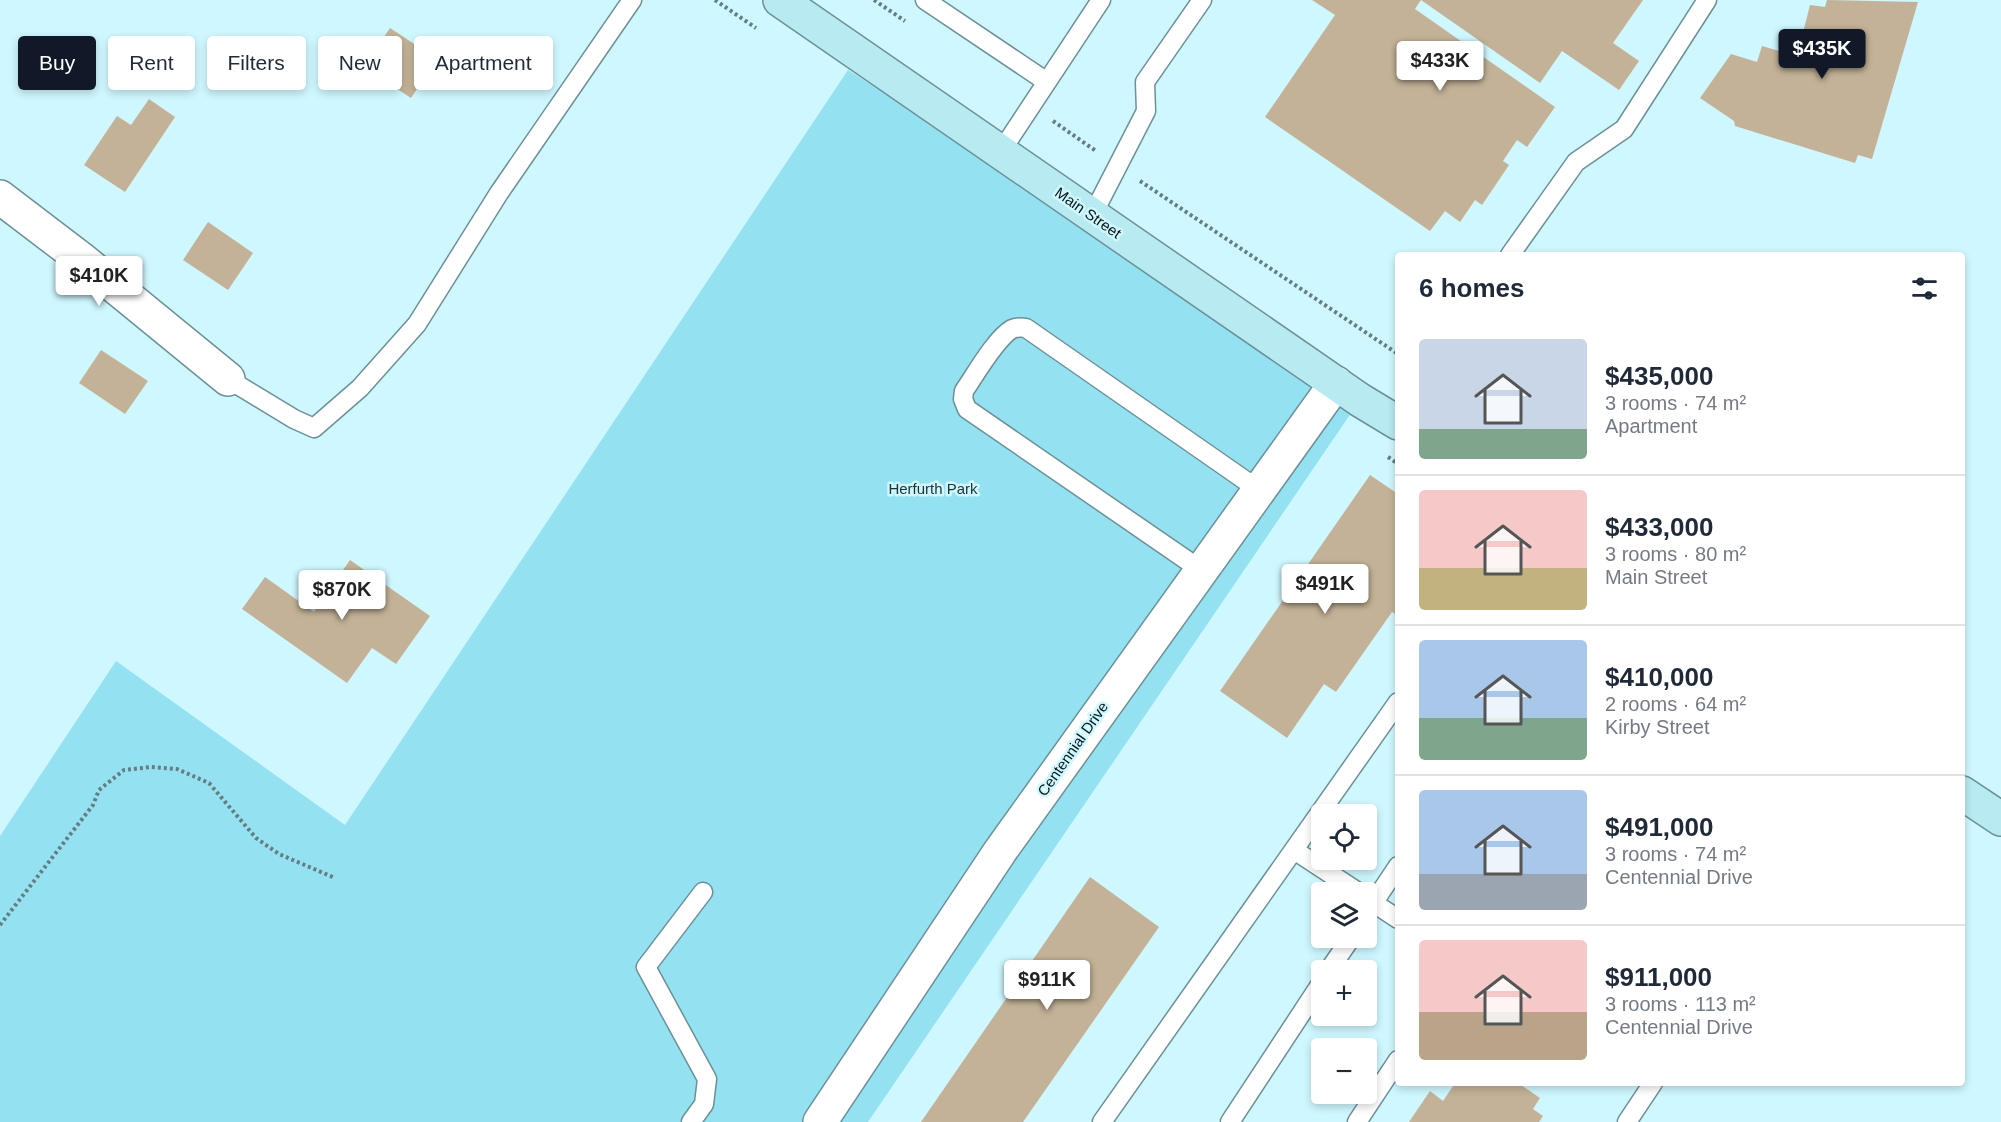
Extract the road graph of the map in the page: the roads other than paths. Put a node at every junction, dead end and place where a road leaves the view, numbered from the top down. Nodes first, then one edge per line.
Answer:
1 (632, 0) edge
2 (780, 0) edge
3 (925, 0) edge
4 (1101, 0) edge
5 (1202, 0) edge
6 (1707, 0) edge
7 (1047, 82) junction
8 (1000, 153) junction
9 (0, 197) edge
10 (1092, 216) junction
11 (1512, 252) edge
12 (228, 379) joint
13 (1336, 383) junction
14 (1395, 418) edge
15 (1259, 490) junction
16 (1201, 570) junction
17 (1395, 706) edge
18 (1965, 795) edge
19 (2001, 819) edge
20 (1294, 850) junction
21 (1395, 870) edge
22 (1343, 882) edge
23 (703, 892) dead end
24 (1377, 894) edge
25 (1377, 909) edge
26 (1395, 918) edge
27 (1311, 999) edge
28 (1395, 1065) edge
29 (1651, 1086) edge
30 (1109, 1119) edge
31 (691, 1122) edge
32 (820, 1122) edge
33 (1230, 1122) edge
34 (1357, 1122) edge
35 (1627, 1122) edge

1 - 12 lane
2 - 8 street, Main Street
3 - 7 lane
4 - 7 lane
5 - 10 lane
6 - 11 lane
7 - 8 lane
8 - 10 street, Main Street
9 - 12 street
10 - 13 street, Main Street
13 - 14 street, Main Street
13 - 15 street, Centennial Drive
15 - 16 street, Centennial Drive
15 - 16 lane
16 - 32 street, Centennial Drive
17 - 20 lane
18 - 19 street
20 - 22 lane
20 - 30 lane
21 - 24 lane
23 - 31 lane
25 - 26 lane
27 - 33 lane
28 - 34 lane
29 - 35 lane

